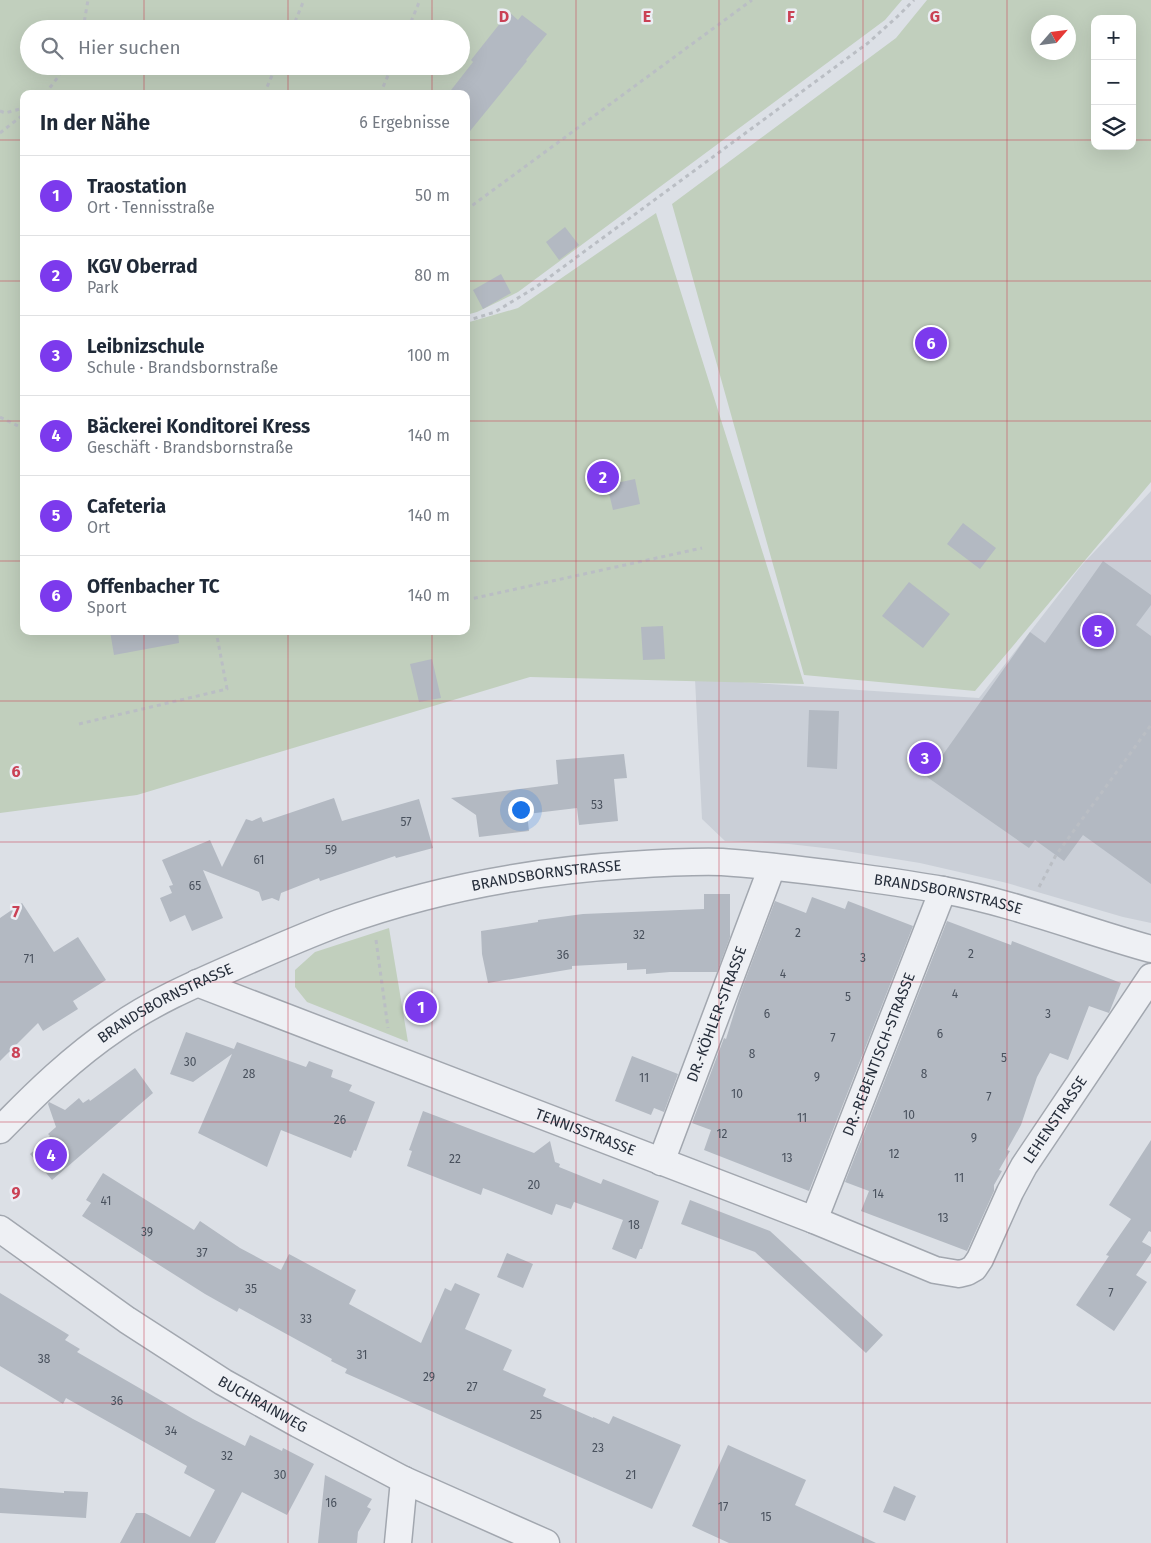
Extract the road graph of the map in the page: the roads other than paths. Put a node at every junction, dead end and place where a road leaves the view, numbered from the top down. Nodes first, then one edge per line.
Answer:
1 (772, 867) junction
2 (943, 890) junction
3 (1151, 949) edge
4 (1151, 977) edge
5 (197, 983) junction
6 (0, 1130) edge
7 (661, 1162) junction
8 (814, 1220) junction
9 (0, 1229) edge
10 (974, 1268) joint
11 (404, 1480) junction
12 (398, 1543) edge
13 (546, 1543) edge

1 - 2 street, BRANDSBORNSTRASSE
1 - 5 street, BRANDSBORNSTRASSE
1 - 7 street, DR.-KÖHLER-STRASSE
2 - 3 street, BRANDSBORNSTRASSE
2 - 8 street, DR.-REBENTISCH-STRASSE
4 - 10 street, LEHENSTRASSE
5 - 6 street, BRANDSBORNSTRASSE
5 - 7 street, TENNISSTRASSE
7 - 8 street, TENNISSTRASSE
8 - 10 street, TENNISSTRASSE
9 - 11 street, BUCHRAINWEG
11 - 12 street
11 - 13 street, BUCHRAINWEG

